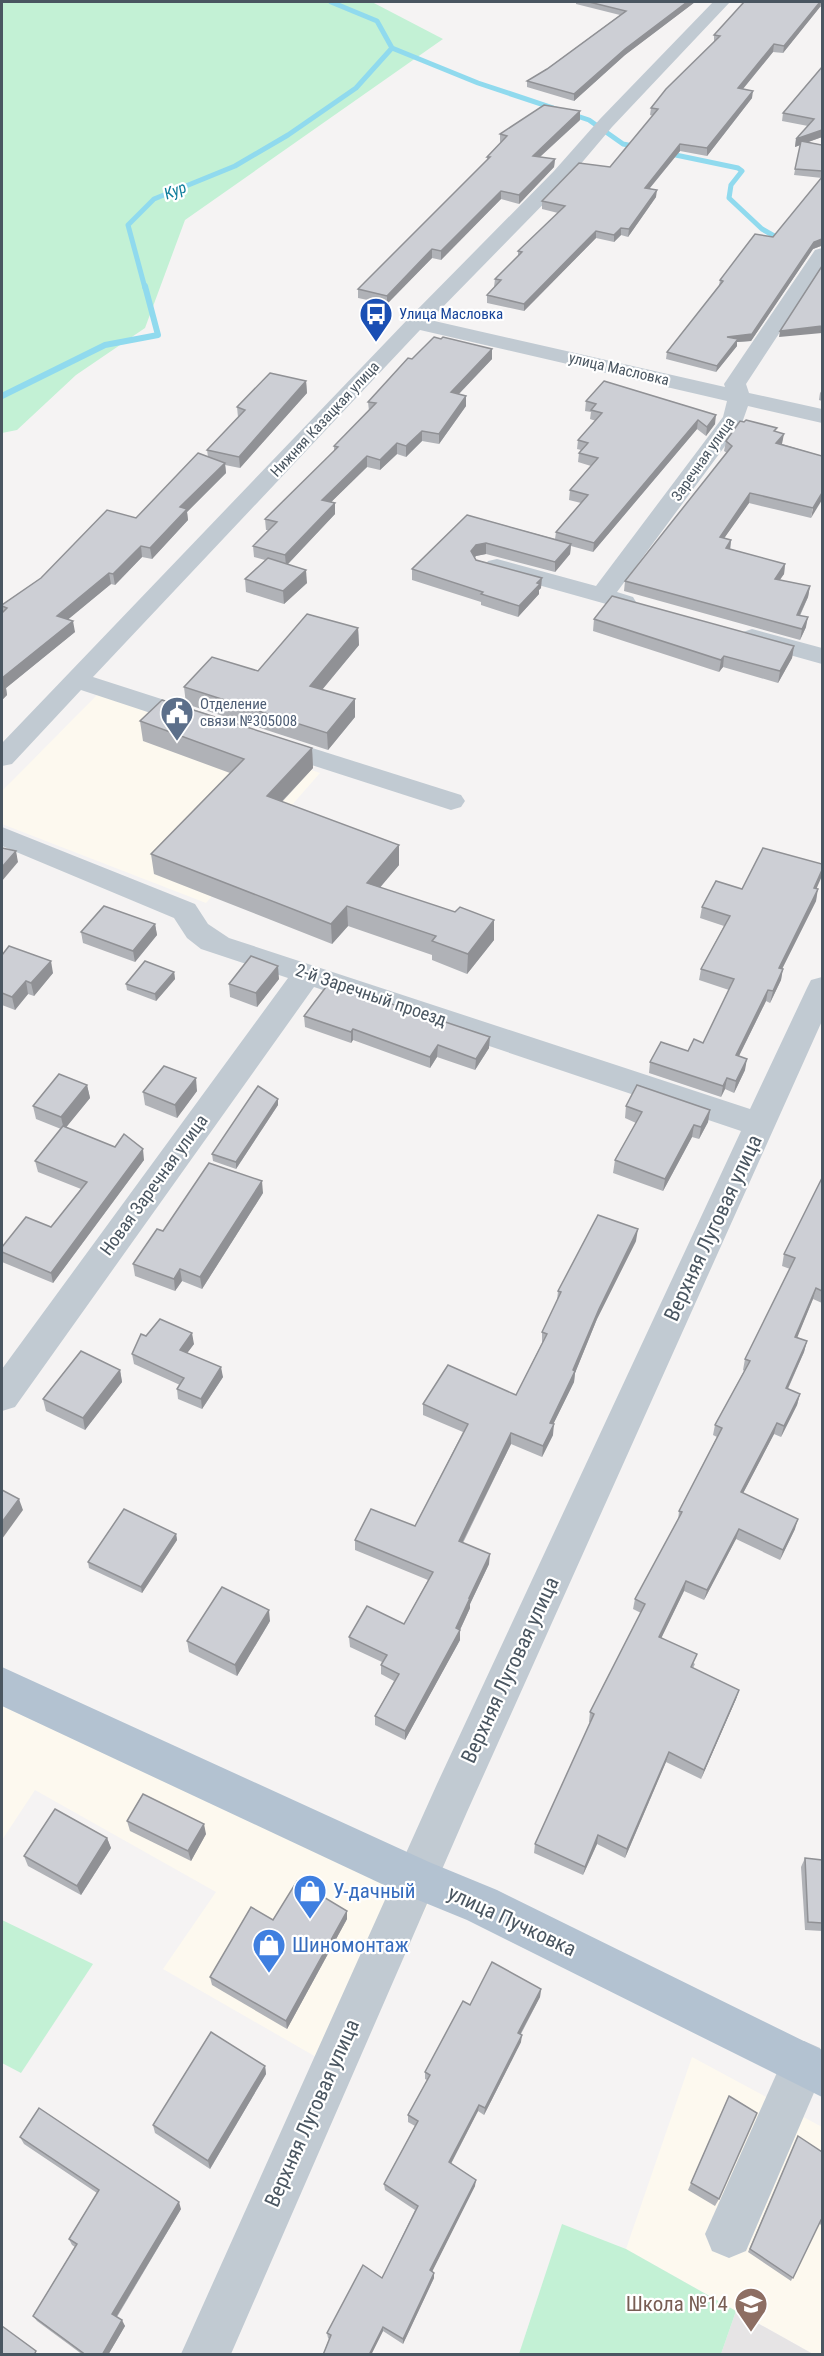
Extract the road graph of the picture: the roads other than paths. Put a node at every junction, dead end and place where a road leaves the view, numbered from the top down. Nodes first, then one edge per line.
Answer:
1 (722, 2) edge
2 (822, 254) edge
3 (415, 322) junction
4 (739, 397) junction
5 (822, 416) edge
6 (485, 563) edge
7 (602, 596) junction
8 (646, 608) edge
9 (734, 632) edge
10 (822, 656) edge
11 (75, 680) junction
12 (2, 758) edge
13 (451, 801) dead end
14 (2, 836) edge
15 (308, 974) junction
16 (822, 988) edge
17 (760, 1125) junction
18 (2, 1396) edge
19 (2, 1686) edge
20 (416, 1878) junction
21 (813, 2069) edge
22 (729, 2234) dead end
23 (206, 2355) edge

1 - 3 street, Нижняя Казацкая улица
2 - 4 street, Заречная улица
3 - 4 street, улица Масловка
3 - 11 street, Нижняя Казацкая улица
4 - 5 street, улица Масловка
4 - 7 street, Заречная улица
6 - 7 street
7 - 8 street
9 - 10 street
11 - 12 street, Нижняя Казацкая улица
11 - 13 street
14 - 15 street, 2-й Заречный проезд
15 - 17 street, 2-й Заречный проезд
15 - 18 street, Новая Заречная улица
16 - 17 street, Верхняя Луговая улица
17 - 20 street, Верхняя Луговая улица
19 - 20 main road, улица Пучковка
20 - 21 main road, улица Пучковка
20 - 23 street, Верхняя Луговая улица
21 - 22 street

